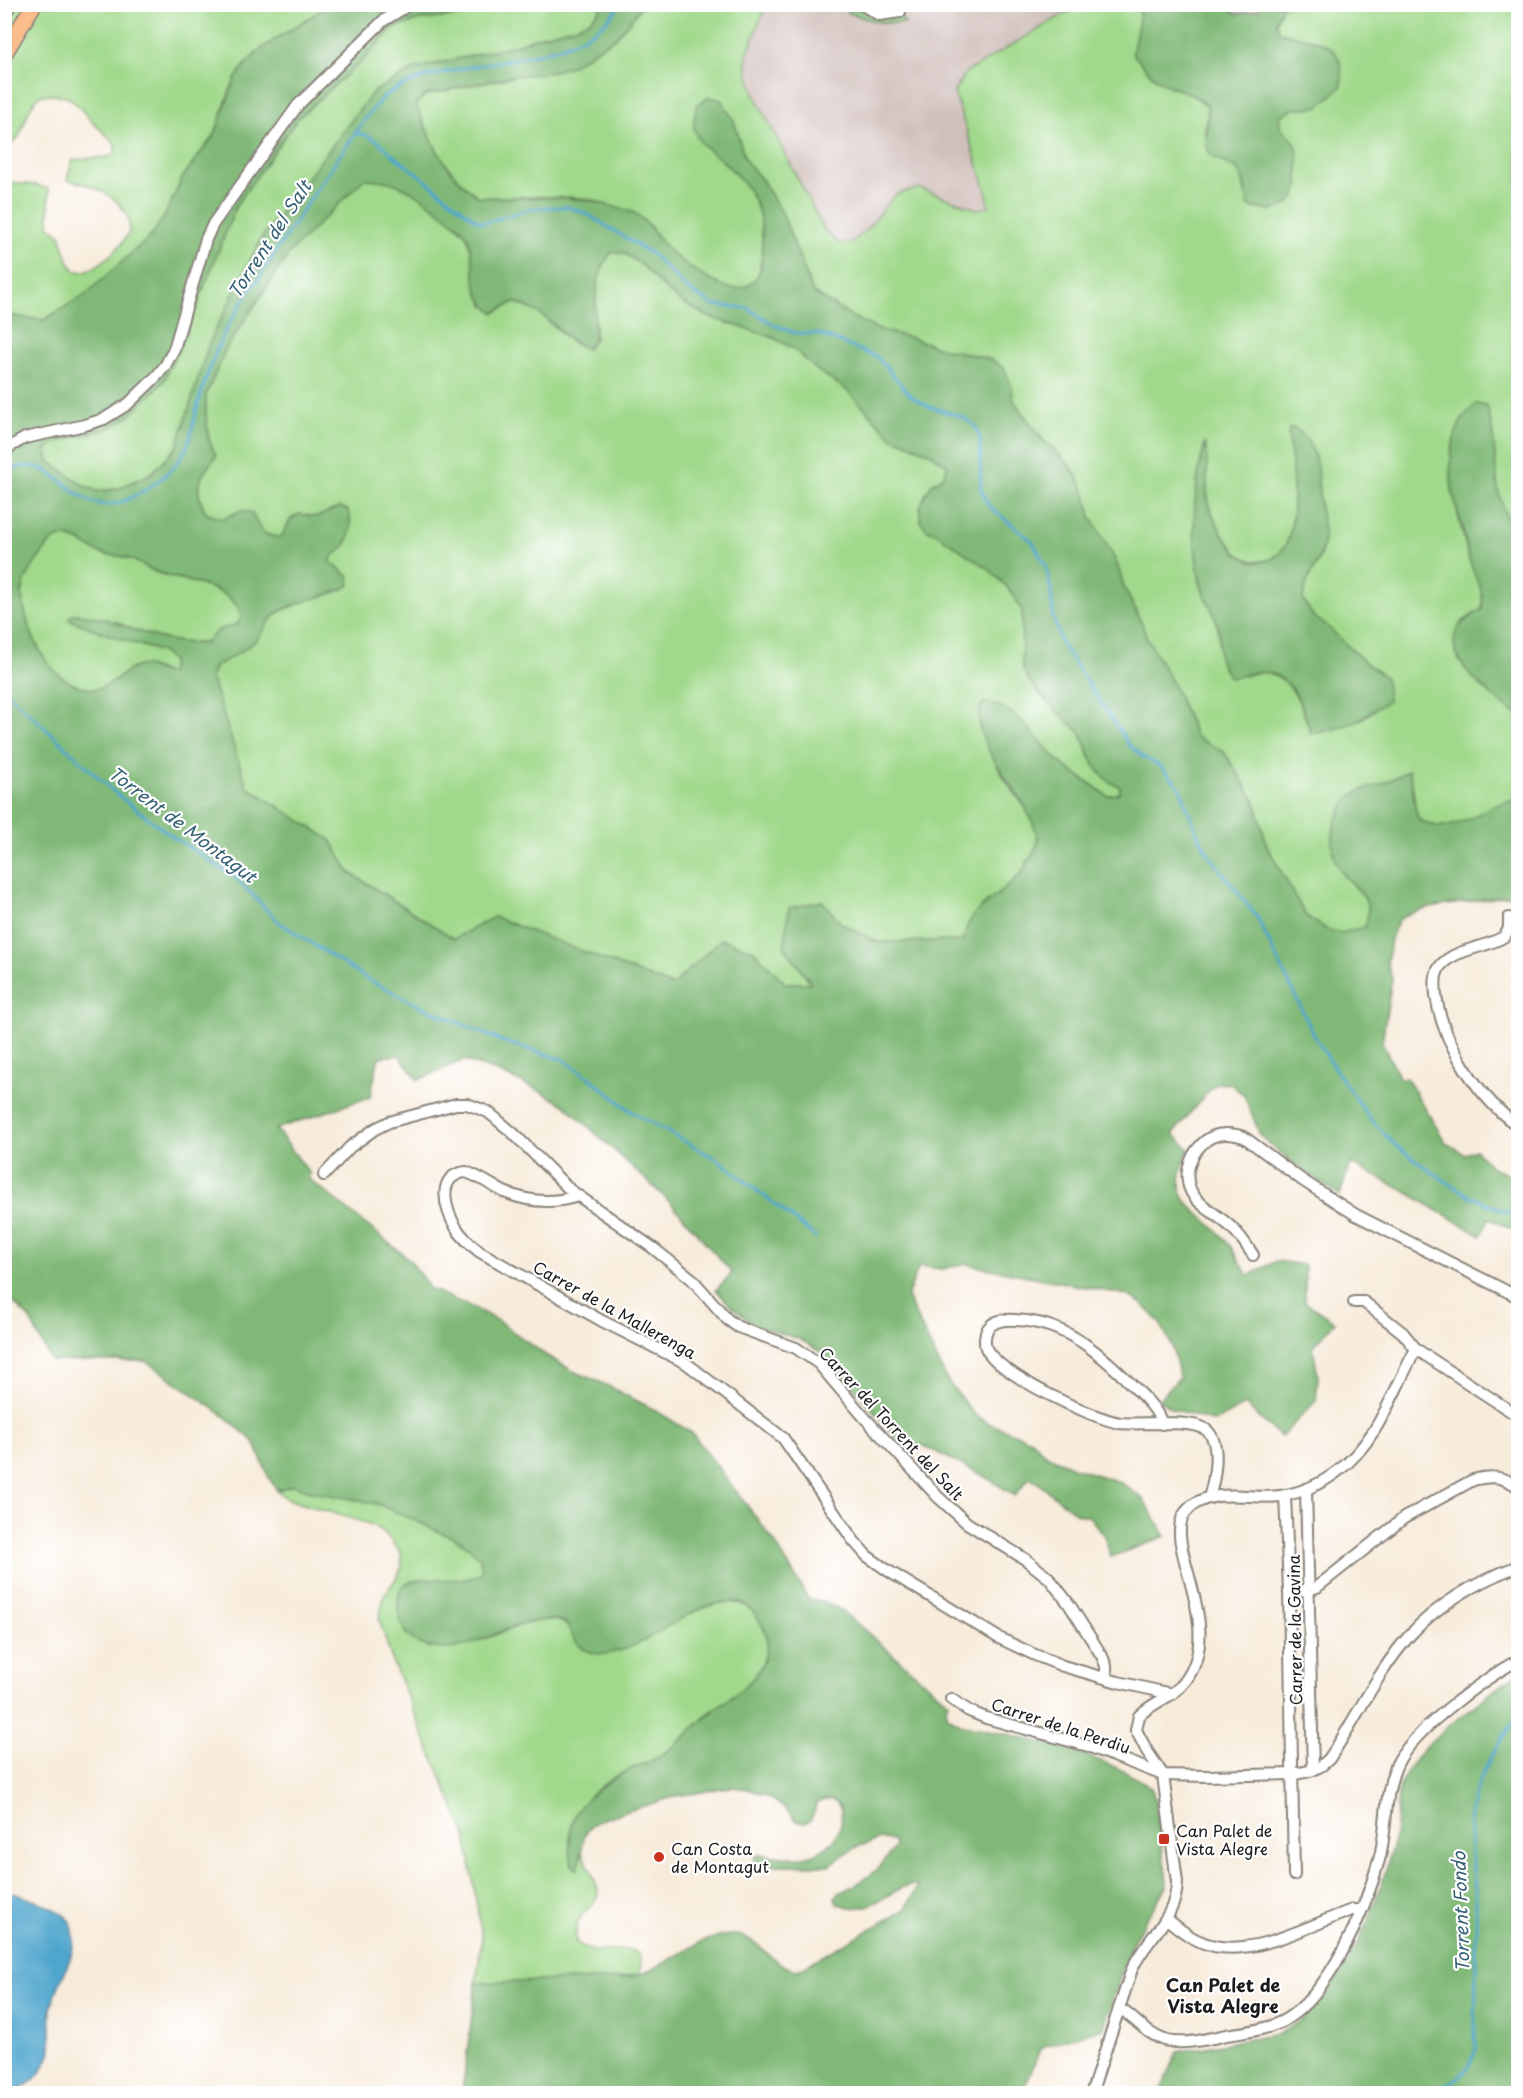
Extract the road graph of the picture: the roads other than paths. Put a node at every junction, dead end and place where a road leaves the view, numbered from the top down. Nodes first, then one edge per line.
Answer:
1 (9, 4) edge
2 (410, 4) edge
3 (861, 4) edge
4 (34, 7) edge
5 (4, 12) edge
6 (900, 12) dead end
7 (4, 54) edge
8 (4, 450) edge
9 (1509, 918) dead end
10 (1518, 1126) edge
11 (324, 1175) dead end
12 (578, 1196) junction
13 (1253, 1255) dead end
14 (1518, 1297) edge
15 (1354, 1302) dead end
16 (1416, 1349) junction
17 (1518, 1416) edge
18 (1162, 1424) junction
19 (1518, 1487) edge
20 (1306, 1489) junction
21 (1286, 1495) junction
22 (1209, 1498) junction
23 (1518, 1566) edge
24 (1308, 1590) junction
25 (1289, 1591) junction
26 (1518, 1660) edge
27 (1106, 1678) junction
28 (1172, 1694) junction
29 (951, 1700) dead end
30 (1312, 1770) junction
31 (1291, 1774) junction
32 (1163, 1775) junction
33 (1294, 1875) dead end
34 (1361, 1910) junction
35 (1167, 1919) junction
36 (1119, 2008) junction
37 (1091, 2094) edge

1 - 5 highway
2 - 8 street
3 - 6 street
4 - 7 highway
9 - 10 street
11 - 12 street, Carrer del Torrent del Salt
12 - 27 street, Carrer del Torrent del Salt
12 - 27 street, Carrer de la Mallerenga
13 - 14 street
15 - 16 street
16 - 17 street
16 - 20 street
18 - 18 street
18 - 22 street
19 - 24 street
20 - 21 street
20 - 24 street, Carrer de la Gavina
21 - 22 street
21 - 25 street, Carrer de la Gavina
22 - 28 street
23 - 30 street
24 - 25 street
24 - 30 street, Carrer de la Gavina
25 - 31 street, Carrer de la Gavina
26 - 34 street
27 - 28 street, Carrer de la Mallerenga
28 - 32 street
29 - 32 street, Carrer de la Perdiu
30 - 31 street
31 - 32 street
31 - 33 street, Carrer de la Gavina
32 - 35 street
34 - 35 street
34 - 36 street
35 - 36 street
36 - 37 street

